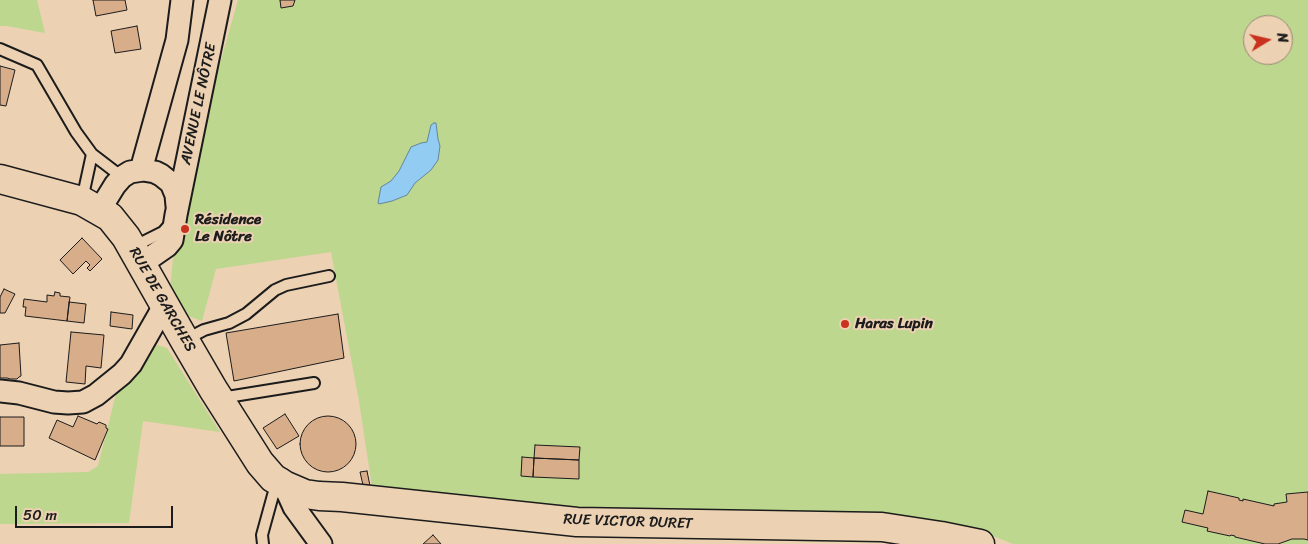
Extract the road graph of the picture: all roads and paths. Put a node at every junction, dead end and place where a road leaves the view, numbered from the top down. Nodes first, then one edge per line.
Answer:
1 (182, 0) edge
2 (220, 0) edge
3 (0, 49) edge
4 (92, 154) junction
5 (131, 174) junction
6 (0, 179) edge
7 (91, 206) junction
8 (176, 212) junction
9 (136, 256) junction
10 (329, 276) dead end
11 (164, 306) junction
12 (185, 341) junction
13 (314, 383) dead end
14 (0, 392) edge
15 (220, 398) junction
16 (281, 483) junction
17 (262, 544) edge
18 (320, 544) edge
19 (980, 544) edge

1 - 5 street
2 - 8 street, AVENUE LE NÔTRE
3 - 4 lane
4 - 5 lane
4 - 7 lane
5 - 7 street
5 - 8 street, AVENUE LE NÔTRE
6 - 7 street, RUE DE GARCHES
7 - 9 street, RUE DE GARCHES
8 - 9 street, AVENUE LE NÔTRE
9 - 11 street, RUE DE GARCHES
10 - 12 lane
11 - 12 street, RUE DE GARCHES
11 - 14 street
12 - 15 street, RUE DE GARCHES
13 - 15 lane
15 - 16 street, RUE DE GARCHES
16 - 17 lane
16 - 18 street
16 - 19 street, RUE VICTOR DURET

